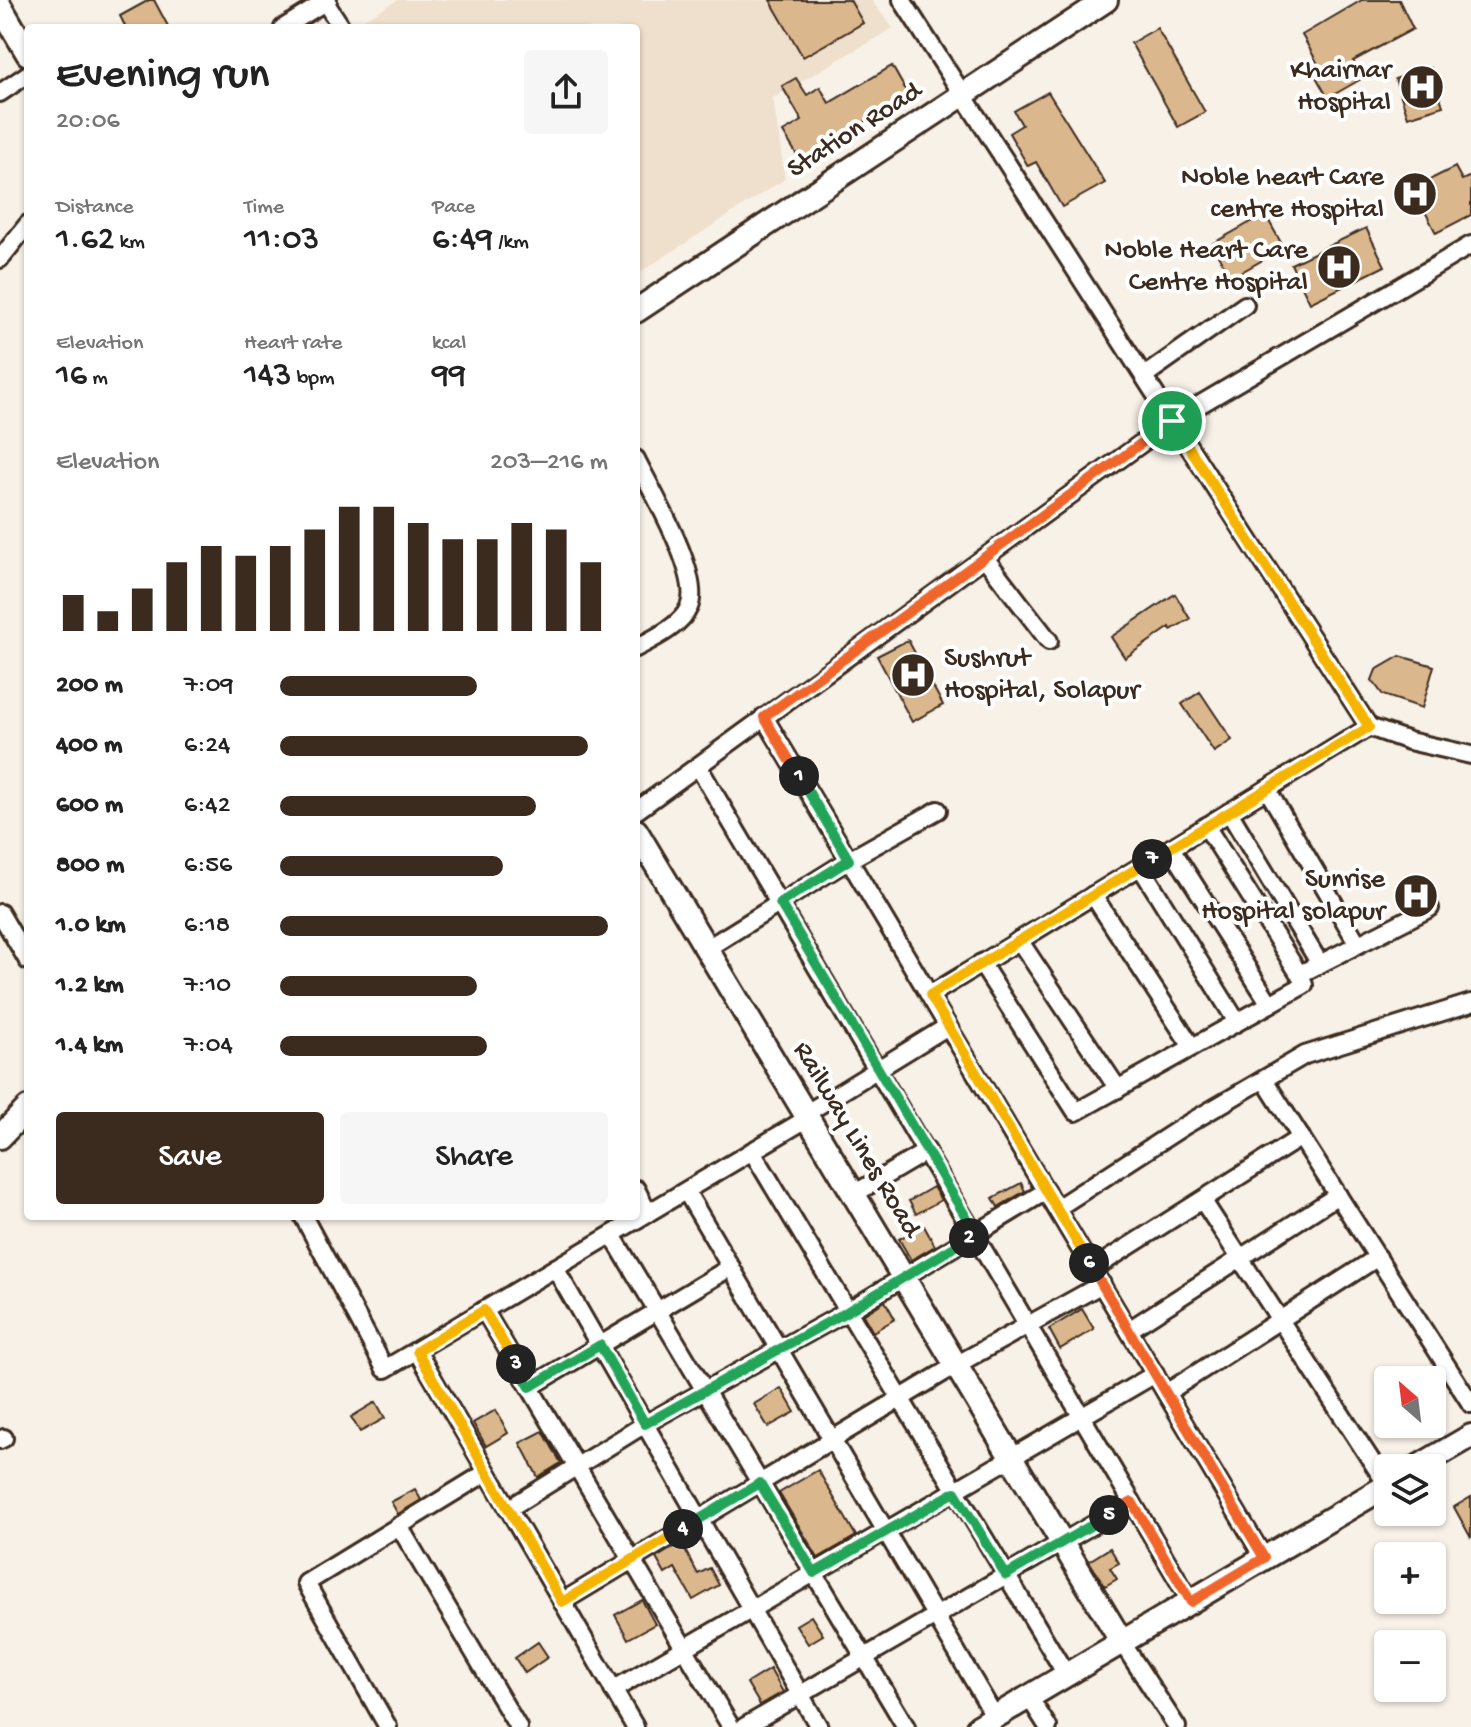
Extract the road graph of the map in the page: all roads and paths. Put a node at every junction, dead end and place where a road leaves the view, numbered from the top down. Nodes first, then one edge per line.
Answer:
1 (902, 0) edge
2 (1106, 0) edge
3 (326, 1) edge
4 (0, 6) edge
5 (289, 24) edge
6 (340, 24) edge
7 (24, 47) edge
8 (24, 77) edge
9 (0, 93) edge
10 (964, 96) junction
11 (24, 229) edge
12 (1471, 245) edge
13 (0, 259) edge
14 (1245, 305) dead end
15 (640, 308) edge
16 (1144, 376) junction
17 (1172, 421) junction
18 (640, 467) edge
19 (985, 558) junction
20 (1049, 641) dead end
21 (640, 646) edge
22 (764, 717) junction
23 (1369, 727) junction
24 (1471, 755) edge
25 (698, 766) junction
26 (1267, 789) junction
27 (640, 808) edge
28 (938, 810) dead end
29 (1229, 812) junction
30 (1206, 826) junction
31 (640, 838) edge
32 (1171, 848) junction
33 (849, 860) junction
34 (1140, 866) junction
35 (1093, 895) junction
36 (780, 903) junction
37 (1430, 908) dead end
38 (0, 913) edge
39 (1019, 940) junction
40 (1358, 944) junction
41 (706, 949) junction
42 (24, 954) edge
43 (981, 963) junction
44 (1320, 964) junction
45 (1301, 977) junction
46 (930, 995) junction
47 (1471, 1003) edge
48 (1270, 1004) junction
49 (1237, 1022) junction
50 (948, 1026) junction
51 (1192, 1047) junction
52 (878, 1069) junction
53 (1265, 1081) junction
54 (1118, 1089) junction
55 (24, 1112) edge
56 (807, 1116) junction
57 (0, 1137) edge
58 (1301, 1137) junction
59 (752, 1151) junction
60 (927, 1151) junction
61 (686, 1191) junction
62 (1046, 1191) junction
63 (854, 1194) junction
64 (1338, 1195) junction
65 (640, 1197) edge
66 (1203, 1201) junction
67 (1057, 1208) junction
68 (648, 1213) junction
69 (640, 1218) edge
70 (305, 1220) edge
71 (637, 1220) edge
72 (976, 1234) junction
73 (612, 1235) junction
74 (1378, 1257) junction
75 (1240, 1258) junction
76 (731, 1267) junction
77 (555, 1268) junction
78 (1097, 1277) junction
79 (904, 1278) junction
80 (484, 1310) junction
81 (657, 1311) junction
82 (848, 1311) junction
83 (1280, 1320) junction
84 (1029, 1324) junction
85 (1129, 1330) junction
86 (600, 1345) junction
87 (779, 1348) junction
88 (417, 1351) junction
89 (956, 1365) junction
90 (1155, 1374) junction
91 (530, 1387) junction
92 (705, 1391) junction
93 (1166, 1393) junction
94 (900, 1399) junction
95 (1471, 1404) edge
96 (1084, 1418) junction
97 (645, 1424) junction
98 (1471, 1436) edge
99 (832, 1440) junction
100 (1440, 1454) edge
101 (1012, 1458) junction
102 (1374, 1464) edge
103 (577, 1466) junction
104 (487, 1472) junction
105 (760, 1483) junction
106 (955, 1492) junction
107 (1374, 1493) edge
108 (1132, 1502) junction
109 (508, 1509) junction
110 (699, 1519) junction
111 (399, 1526) junction
112 (886, 1531) junction
113 (1063, 1542) junction
114 (1264, 1558) junction
115 (632, 1560) junction
116 (814, 1573) junction
117 (1006, 1575) junction
118 (562, 1602) junction
119 (1191, 1602) junction
120 (751, 1609) junction
121 (936, 1616) junction
122 (1123, 1644) junction
123 (685, 1648) junction
124 (864, 1657) junction
125 (1067, 1676) junction
126 (613, 1690) junction
127 (800, 1695) junction
128 (1029, 1697) junction
129 (986, 1722) edge
130 (388, 1727) edge
131 (518, 1727) edge
132 (635, 1727) edge
133 (731, 1727) edge
134 (744, 1727) edge
135 (819, 1727) edge
136 (906, 1727) edge
137 (1048, 1727) edge
138 (1177, 1727) edge

1 - 10 street
2 - 10 street, Station Road
3 - 5 street
3 - 6 street
4 - 7 street
8 - 9 street
10 - 15 street, Station Road
10 - 16 street
11 - 13 street
12 - 17 street
14 - 16 street
16 - 17 street
17 - 19 street
17 - 23 street
18 - 21 street
19 - 20 street
19 - 22 street
22 - 25 street
22 - 33 street
23 - 24 street
23 - 26 street
25 - 27 street
25 - 36 street
26 - 29 street
26 - 40 street
28 - 33 street
29 - 30 street
29 - 44 street
30 - 32 street
30 - 45 street
31 - 41 street, Railway Lines Road
32 - 34 street
32 - 48 street
33 - 36 street
33 - 46 street
34 - 35 street
34 - 49 street
35 - 39 street
35 - 51 street
36 - 41 street
36 - 52 street
37 - 40 street
38 - 42 street
39 - 43 street
39 - 54 street
40 - 44 street
41 - 56 street, Railway Lines Road
43 - 46 street
43 - 54 street
44 - 45 street
45 - 48 street
46 - 50 street
47 - 53 street
48 - 49 street
49 - 51 street
50 - 52 street
50 - 62 street
51 - 54 street
52 - 56 street
52 - 60 street
53 - 58 street
53 - 67 street
55 - 57 street
56 - 59 street
56 - 63 street, Railway Lines Road
58 - 64 street
58 - 66 street
59 - 61 street
59 - 82 street
60 - 63 street
60 - 72 street
61 - 68 street
61 - 76 street
62 - 67 street
62 - 72 street
63 - 79 street, Railway Lines Road
64 - 74 street
64 - 75 street
65 - 68 street
66 - 75 street
66 - 78 street
67 - 78 street
68 - 69 street
70 - 88 street
71 - 73 street
72 - 79 street
72 - 84 street
73 - 77 street
73 - 81 street
74 - 83 street
74 - 95 street
75 - 83 street
75 - 85 street
76 - 81 street
76 - 87 street
77 - 80 street
77 - 86 street
78 - 84 street
78 - 85 street
79 - 82 street
79 - 89 street, Railway Lines Road
80 - 88 street
80 - 91 street
81 - 86 street
81 - 92 street
82 - 87 street
82 - 94 street
83 - 93 street
83 - 102 street
84 - 89 street
84 - 96 street
85 - 90 street
86 - 91 street
86 - 97 street
87 - 92 street
87 - 99 street
88 - 104 street
89 - 94 street
89 - 101 street, Railway Lines Road
90 - 93 street
90 - 96 street
91 - 103 street
92 - 97 street
92 - 105 street
93 - 114 street
94 - 99 street
94 - 106 street
96 - 101 street
96 - 108 street
97 - 103 street
97 - 110 street
98 - 100 street
99 - 105 street
99 - 112 street
101 - 106 street
101 - 113 street, Railway Lines Road
103 - 109 street
103 - 115 street
104 - 109 street
104 - 111 street
105 - 110 street
105 - 116 street
106 - 112 street
106 - 117 street
107 - 114 street
108 - 113 street
108 - 119 street
109 - 118 street
110 - 115 street
110 - 120 street
111 - 130 street
111 - 131 street
112 - 116 street
112 - 121 street
113 - 117 street
113 - 122 street, Railway Lines Road
114 - 119 street
115 - 118 street
115 - 123 street
116 - 120 street
116 - 124 street
117 - 121 street
117 - 125 street
118 - 126 street
119 - 122 street
120 - 123 street
120 - 127 street
121 - 124 street
121 - 129 street
122 - 125 street
122 - 138 street
123 - 126 street
123 - 133 street
124 - 127 street
124 - 136 street
125 - 128 street
126 - 132 street
127 - 134 street
127 - 135 street
128 - 129 street
128 - 137 street

